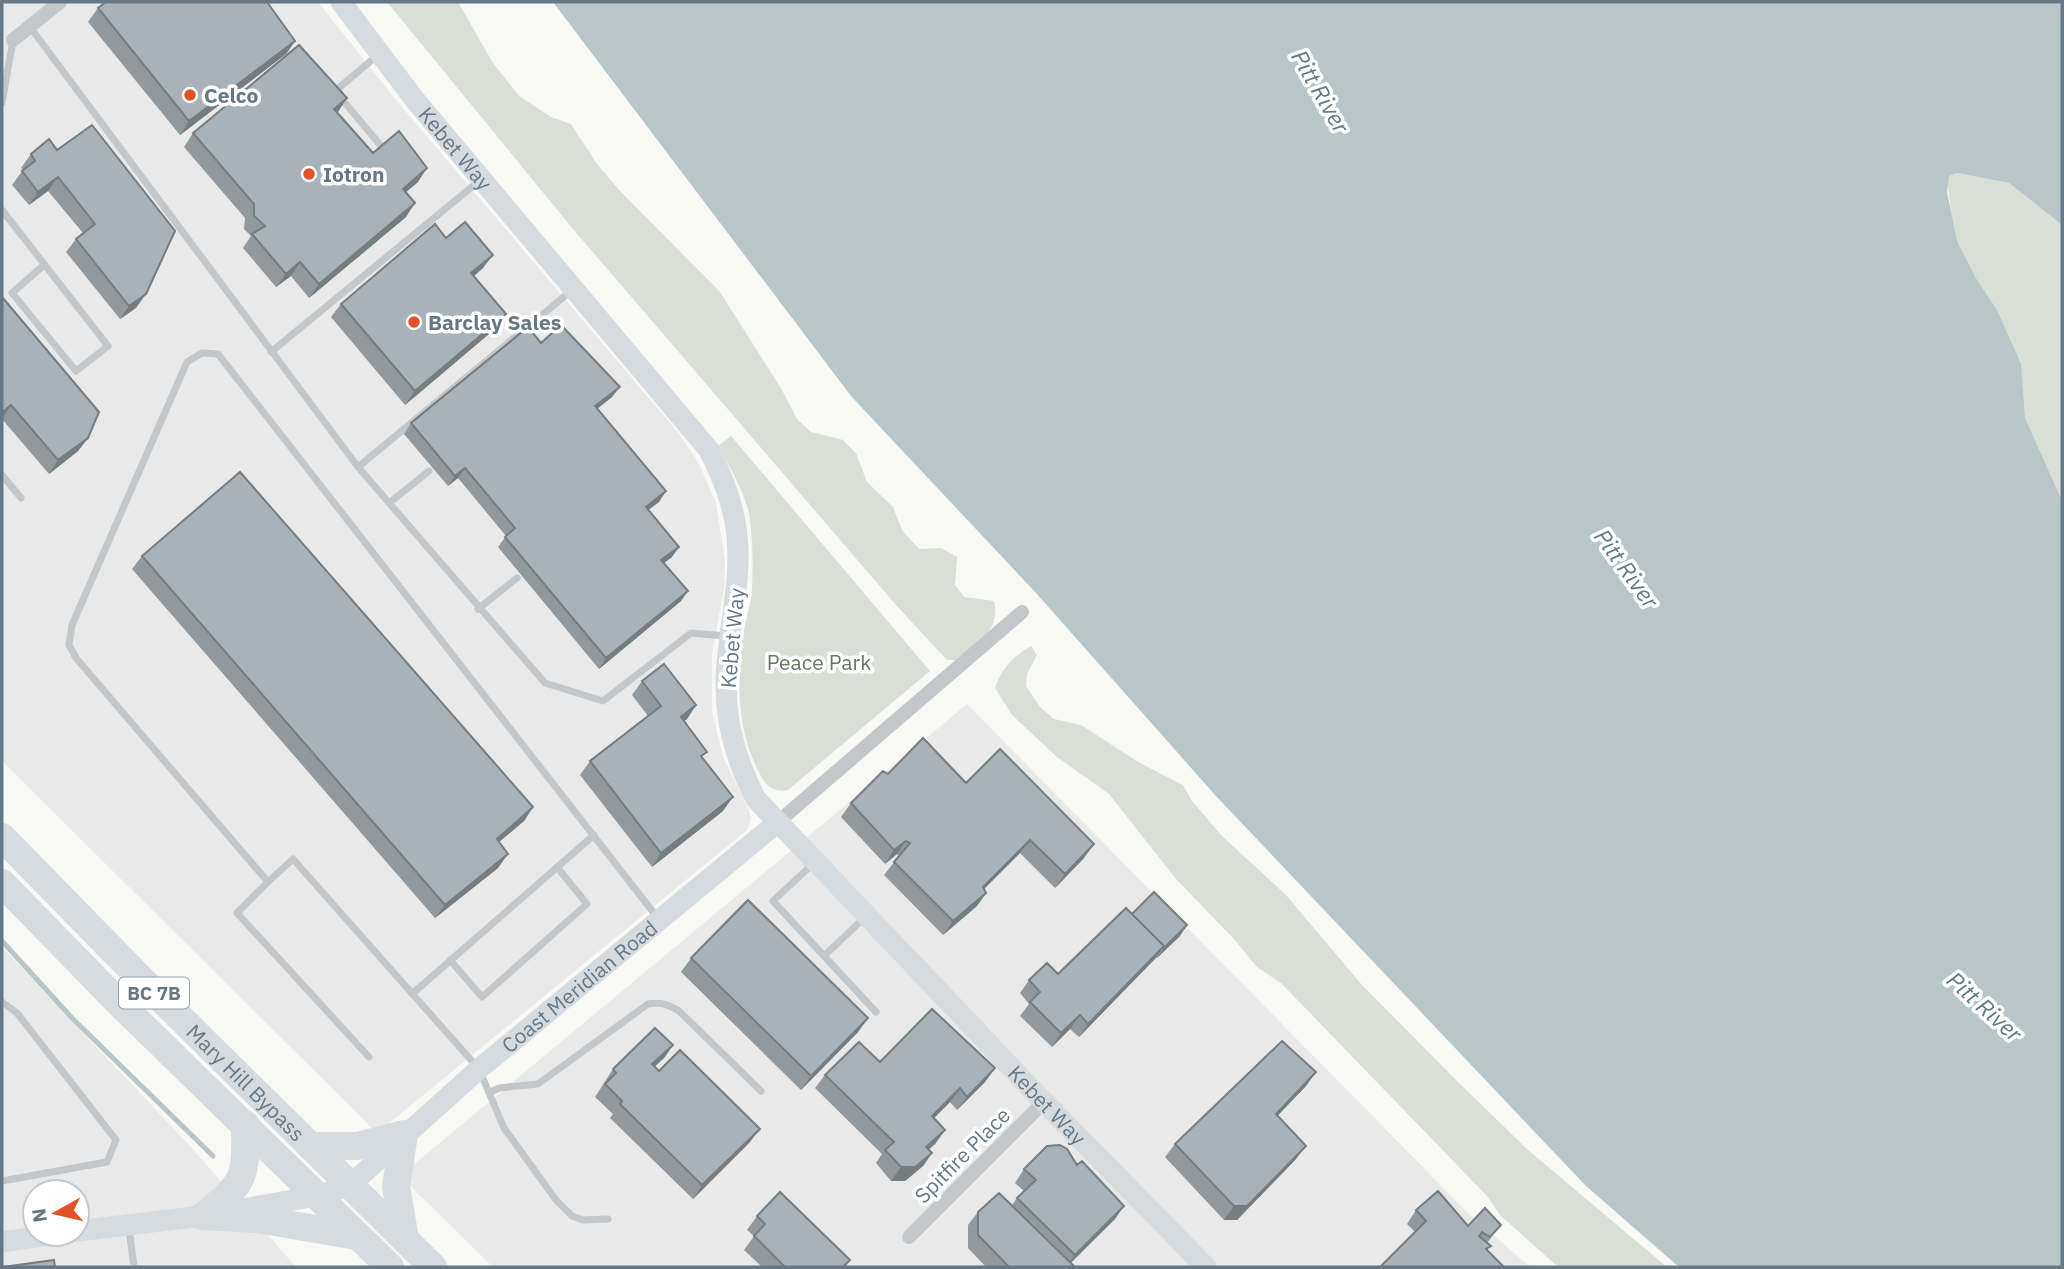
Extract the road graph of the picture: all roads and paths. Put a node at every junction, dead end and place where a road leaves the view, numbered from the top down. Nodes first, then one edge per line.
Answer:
1 (60, 2) edge
2 (341, 2) edge
3 (30, 27) junction
4 (13, 40) joint
5 (380, 54) junction
6 (326, 81) edge
7 (335, 91) junction
8 (2, 103) edge
9 (382, 147) edge
10 (481, 179) junction
11 (2, 211) edge
12 (44, 265) junction
13 (574, 288) junction
14 (271, 352) junction
15 (358, 467) junction
16 (429, 471) dead end
17 (2, 475) edge
18 (21, 498) dead end
19 (389, 503) junction
20 (517, 578) dead end
21 (478, 609) junction
22 (1022, 612) dead end
23 (730, 636) junction
24 (778, 822) junction
25 (594, 835) junction
26 (2, 837) edge
27 (816, 862) junction
28 (557, 867) junction
29 (268, 882) junction
30 (2, 883) edge
31 (867, 915) junction
32 (660, 920) junction
33 (824, 956) junction
34 (450, 960) junction
35 (412, 993) junction
36 (2, 1002) edge
37 (876, 1012) dead end
38 (369, 1057) dead end
39 (479, 1069) junction
40 (761, 1091) dead end
41 (489, 1093) junction
42 (1044, 1102) junction
43 (245, 1124) junction
44 (404, 1134) junction
45 (310, 1146) junction
46 (2, 1181) edge
47 (349, 1186) junction
48 (316, 1196) junction
49 (203, 1216) junction
50 (608, 1219) dead end
51 (128, 1224) junction
52 (91, 1229) edge
53 (357, 1236) junction
54 (909, 1237) dead end
55 (21, 1239) edge
56 (405, 1240) junction
57 (2, 1242) edge
58 (134, 1267) edge
59 (390, 1267) edge
60 (433, 1267) edge
61 (1206, 1267) edge

1 - 3 street
2 - 5 street, Kebet Way
3 - 4 street
3 - 14 lane
4 - 8 lane
5 - 7 lane
5 - 10 street, Kebet Way
6 - 7 lane
7 - 9 lane
10 - 13 street, Kebet Way
10 - 14 lane
11 - 12 lane
12 - 12 lane
13 - 15 lane
13 - 23 street, Kebet Way
14 - 15 lane
15 - 19 lane
16 - 19 lane
17 - 18 lane
19 - 21 lane
20 - 21 lane
21 - 23 lane
22 - 24 street, Coast Meridian Road
23 - 24 street, Kebet Way
24 - 27 street, Kebet Way
24 - 32 street, Coast Meridian Road
25 - 28 lane
25 - 29 lane
25 - 32 lane
26 - 45 highway, Mary Hill Bypass / BC 7B
27 - 31 street, Kebet Way
27 - 33 lane
28 - 34 lane
28 - 34 lane
29 - 35 lane
29 - 38 lane
30 - 43 highway, Mary Hill Bypass / BC 7B
31 - 33 lane
31 - 42 street, Kebet Way
32 - 39 street, Coast Meridian Road
33 - 37 lane
34 - 35 lane
35 - 39 lane
36 - 46 lane
39 - 41 lane
39 - 44 street, Coast Meridian Road
40 - 41 lane
41 - 50 lane
42 - 54 street, Spitfire Place
42 - 61 street, Kebet Way
43 - 48 highway, Mary Hill Bypass / BC 7B
43 - 49 highway
44 - 45 highway
44 - 47 street, Coast Meridian Road
44 - 56 highway
45 - 47 highway, Mary Hill Bypass / BC 7B
47 - 48 street, Coast Meridian Road
47 - 56 highway, Mary Hill Bypass / BC 7B
48 - 49 street, Coast Meridian Road
48 - 53 highway, Mary Hill Bypass / BC 7B
49 - 51 street, Coast Meridian Road
49 - 53 highway
51 - 52 street, Coast Meridian Road
51 - 58 lane
53 - 59 highway, Mary Hill Bypass / BC 7B
55 - 57 street
56 - 60 highway, Mary Hill Bypass / BC 7B

